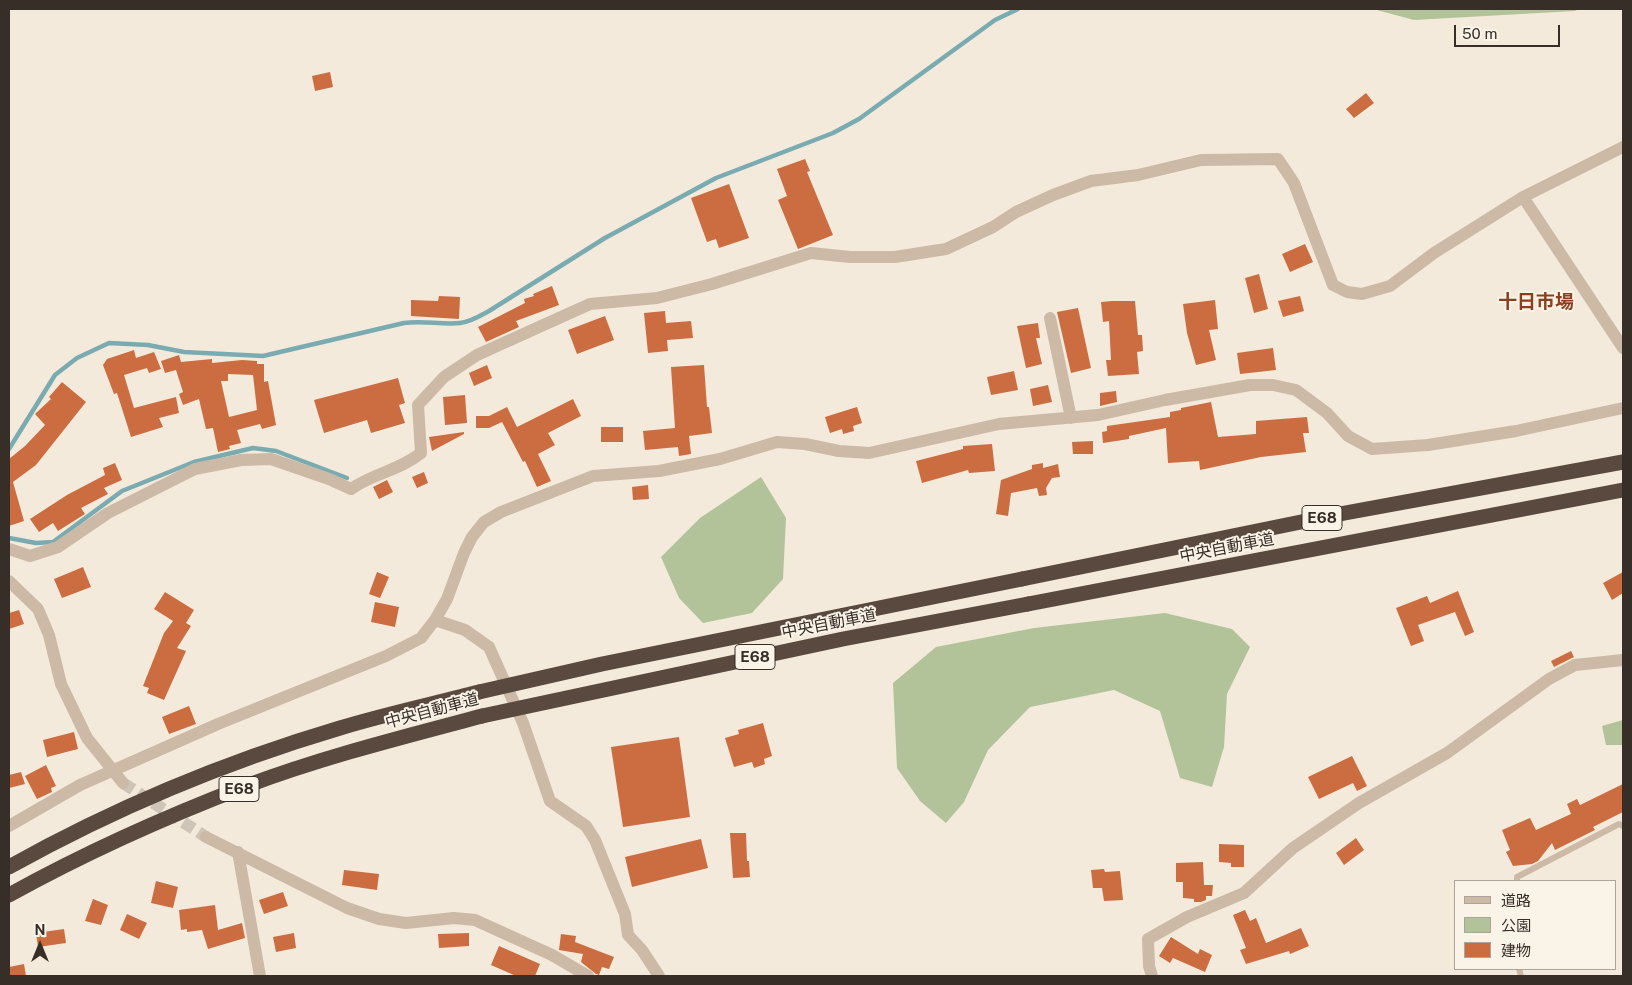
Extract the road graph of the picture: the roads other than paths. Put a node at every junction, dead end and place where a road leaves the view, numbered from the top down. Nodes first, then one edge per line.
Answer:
1 (1623, 147) edge
2 (1523, 198) junction
3 (1050, 318) dead end
4 (1623, 348) edge
5 (1623, 408) edge
6 (1071, 418) junction
7 (1623, 462) edge
8 (1623, 490) edge
9 (9, 549) edge
10 (9, 581) edge
11 (436, 620) junction
12 (1623, 660) edge
13 (112, 771) junction
14 (123, 783) tunnel mouth
15 (9, 826) edge
16 (1623, 826) edge
17 (206, 837) tunnel mouth
18 (238, 852) junction
19 (9, 867) edge
20 (1517, 880) edge
21 (9, 895) edge
22 (260, 976) edge
23 (588, 976) edge
24 (659, 976) edge
25 (1152, 976) edge

1 - 2 street
2 - 4 street
2 - 9 street
3 - 6 street
5 - 6 street
6 - 11 street
7 - 19 highway, 中央自動車道 / E68, bridge
8 - 21 highway, 中央自動車道 / E68, bridge
10 - 13 street
11 - 13 street
11 - 24 street
12 - 25 street
13 - 14 street
13 - 15 street
16 - 20 lane
17 - 18 street
18 - 22 street
18 - 23 street

